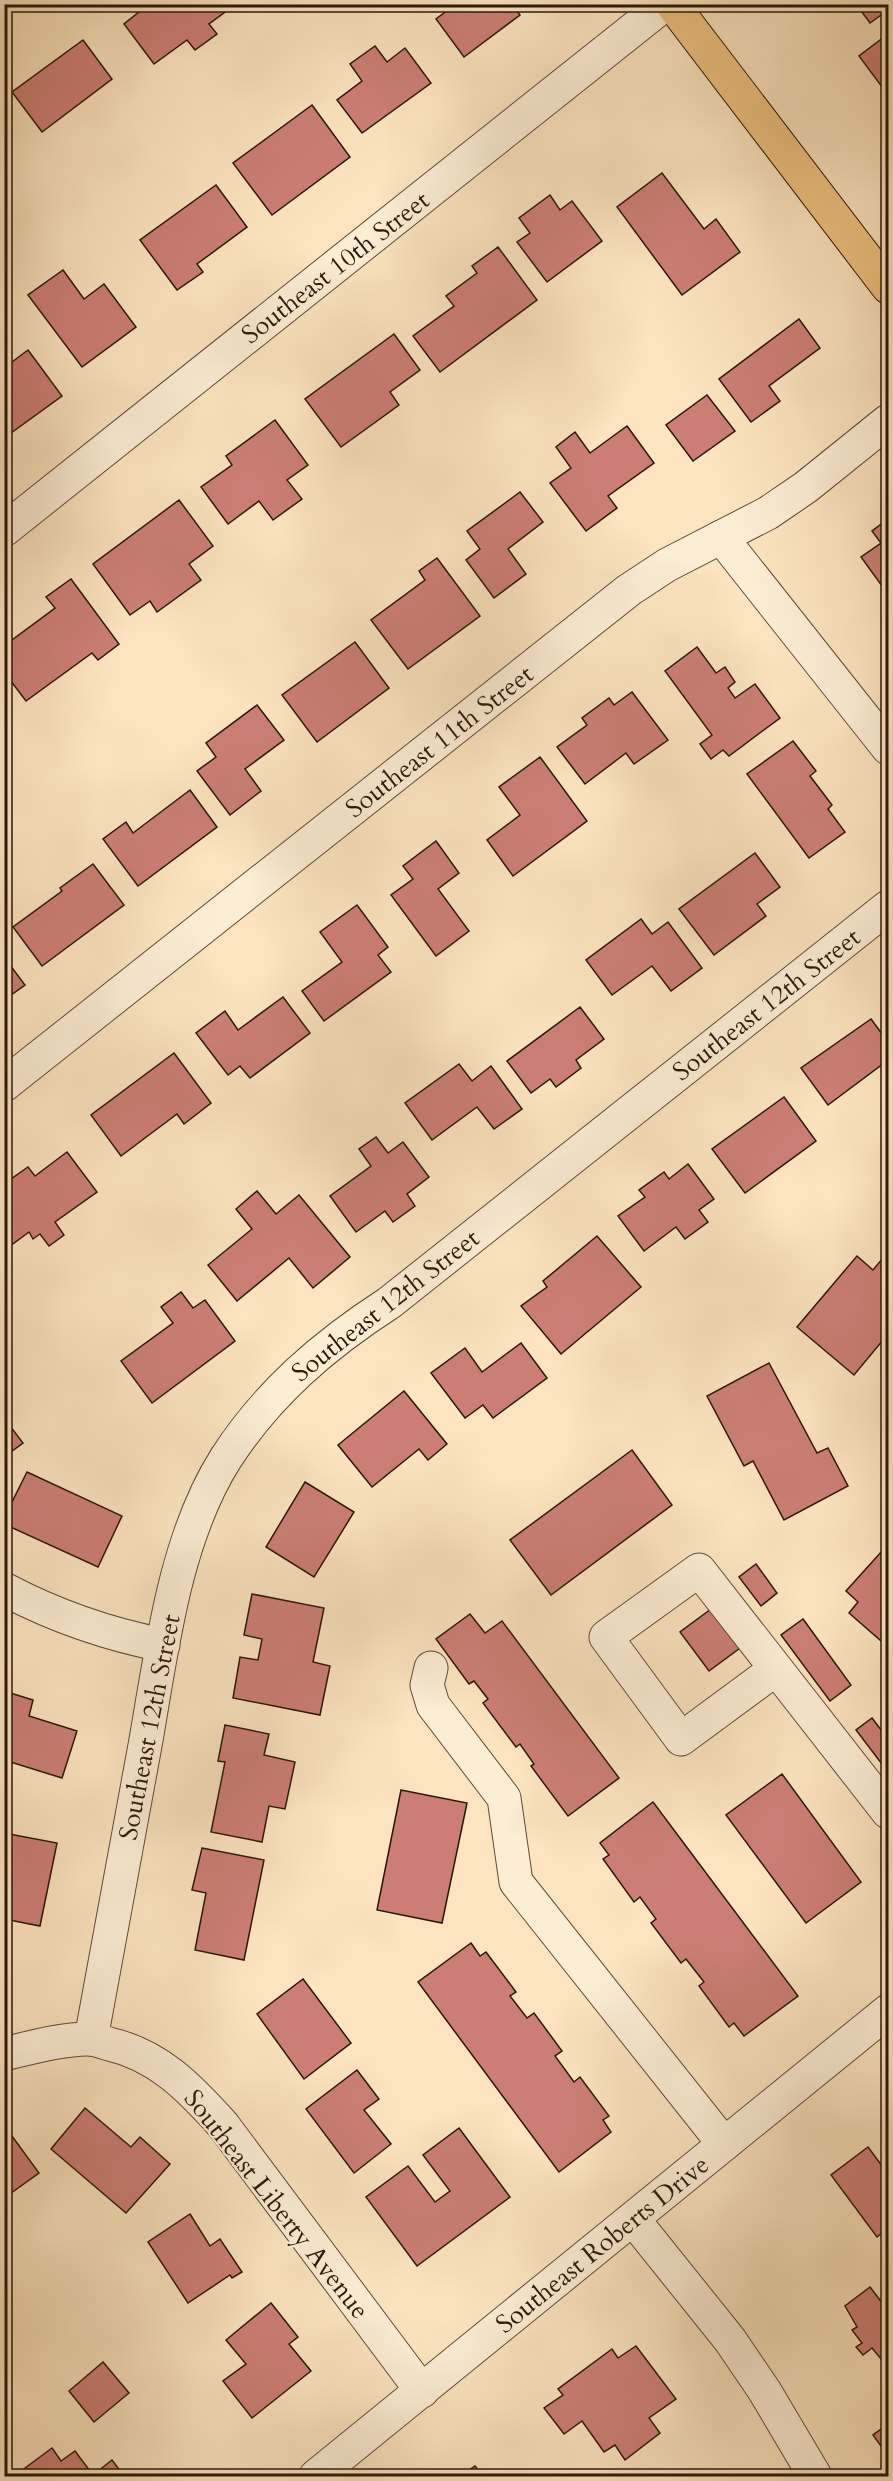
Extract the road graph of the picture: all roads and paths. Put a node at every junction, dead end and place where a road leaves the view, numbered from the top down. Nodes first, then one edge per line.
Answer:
1 (665, 4) edge
2 (672, 4) edge
3 (888, 287) edge
4 (888, 421) edge
5 (4, 530) edge
6 (721, 537) junction
7 (888, 748) edge
8 (888, 908) edge
9 (4, 1085) edge
10 (4, 1589) edge
11 (163, 1645) junction
12 (431, 1668) dead end
13 (776, 1669) junction
14 (888, 1812) edge
15 (884, 2023) edge
16 (91, 2039) junction
17 (4, 2054) edge
18 (724, 2144) junction
19 (633, 2219) junction
20 (422, 2391) junction
21 (316, 2476) edge
22 (815, 2476) edge

1 - 5 street, Southeast 10th Street
2 - 3 main road
4 - 6 street, Southeast 11th Street
6 - 7 street
6 - 9 street, Southeast 11th Street
8 - 11 street, Southeast 12th Street
10 - 11 street
11 - 16 street, Southeast 12th Street
12 - 18 street
13 - 13 street
13 - 14 street
15 - 18 street, Southeast Roberts Drive
16 - 17 street, Southeast Liberty Avenue
16 - 20 street, Southeast Liberty Avenue
18 - 19 street, Southeast Roberts Drive
19 - 20 street, Southeast Roberts Drive
19 - 22 street
20 - 21 street, Southeast Roberts Drive

